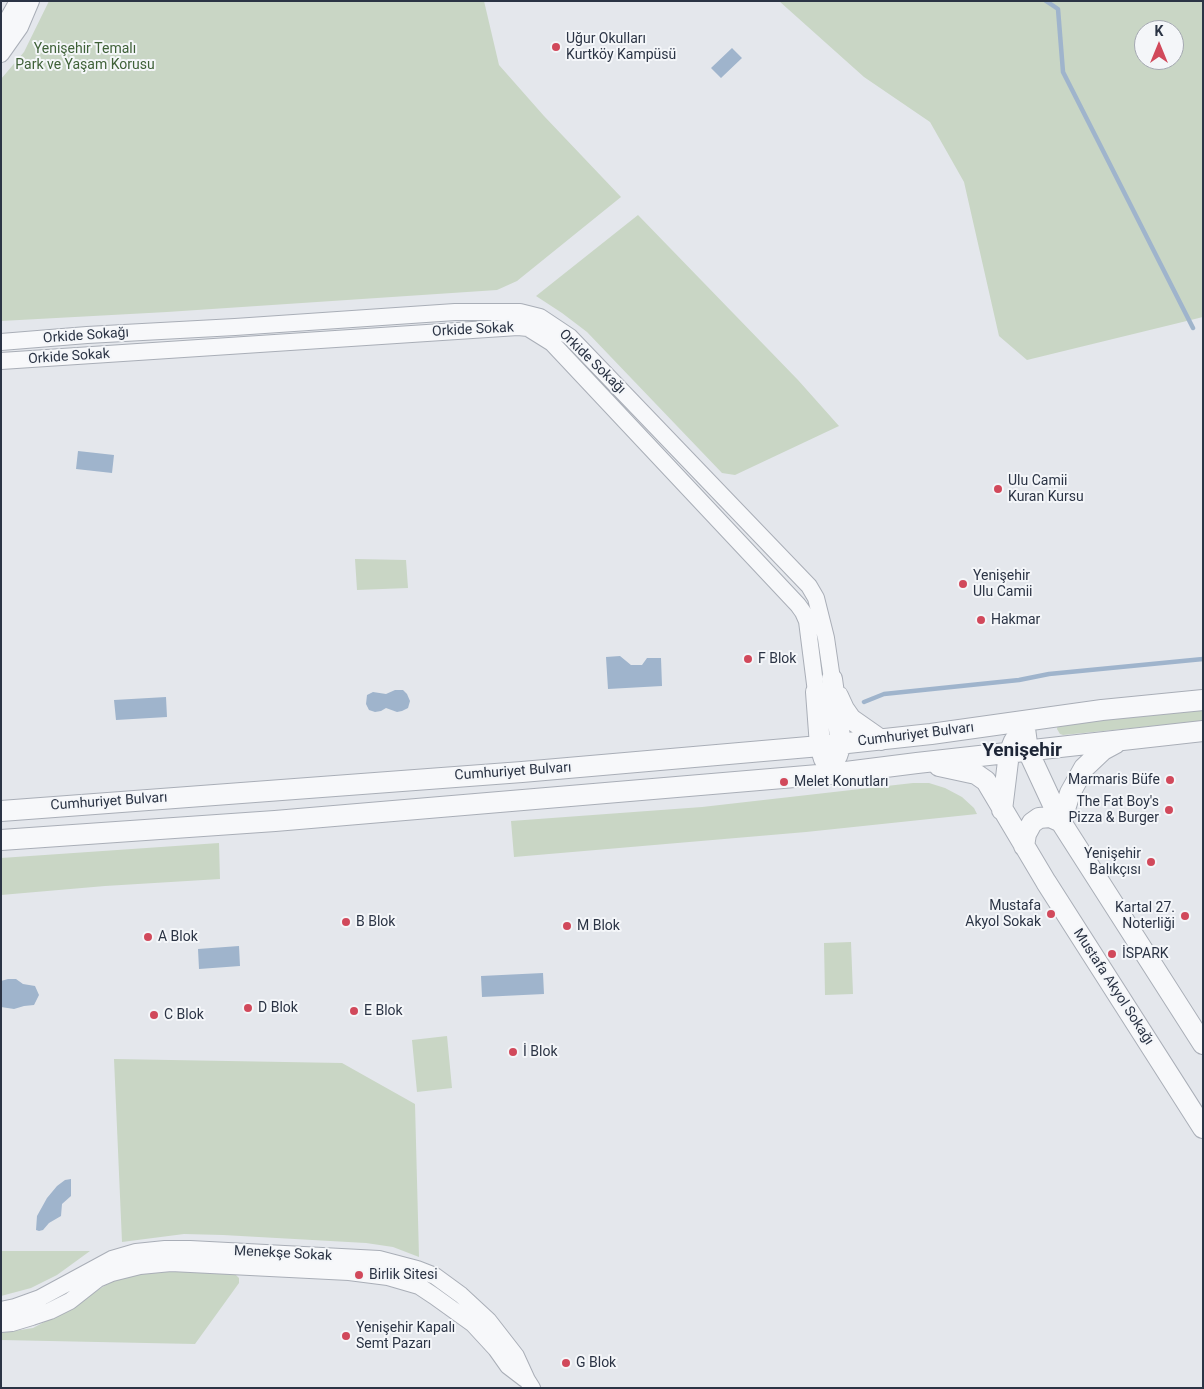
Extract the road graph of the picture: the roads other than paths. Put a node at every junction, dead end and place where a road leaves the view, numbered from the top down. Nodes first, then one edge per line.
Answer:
1 (18, 1) edge
2 (31, 1) edge
3 (1, 31) edge
4 (1, 54) edge
5 (172, 331) junction
6 (1, 342) edge
7 (173, 350) junction
8 (1, 361) edge
9 (832, 679) junction
10 (816, 692) junction
11 (1203, 700) edge
12 (1024, 721) junction
13 (1203, 731) edge
14 (882, 740) junction
15 (1120, 741) junction
16 (841, 744) junction
17 (820, 746) junction
18 (780, 750) junction
19 (1019, 752) junction
20 (917, 763) junction
21 (830, 774) junction
22 (1002, 810) junction
23 (1, 811) edge
24 (1061, 822) junction
25 (1, 840) edge
26 (1024, 846) junction
27 (1203, 1044) edge
28 (1203, 1128) edge
29 (258, 1260) junction
30 (1, 1310) edge
31 (1, 1324) edge
32 (529, 1384) edge

1 - 3 street
2 - 4 street
5 - 6 street, Orkide Sokağı
5 - 7 street
5 - 9 street, Orkide Sokağı
7 - 8 street, Orkide Sokak
7 - 10 street, Orkide Sokak
9 - 14 street
9 - 16 street
10 - 17 street
10 - 18 street
11 - 12 street, Cumhuriyet Bulvarı
12 - 14 street, Cumhuriyet Bulvarı
12 - 19 street
13 - 15 street, Cumhuriyet Bulvarı
14 - 16 street, Cumhuriyet Bulvarı
15 - 19 street, Cumhuriyet Bulvarı
15 - 24 street
16 - 17 street, Cumhuriyet Bulvarı
16 - 21 street
17 - 18 street, Cumhuriyet Bulvarı
17 - 21 street
18 - 23 street, Cumhuriyet Bulvarı
19 - 20 street, Cumhuriyet Bulvarı
19 - 22 street
19 - 24 street
20 - 21 street, Cumhuriyet Bulvarı
20 - 22 street, Mustafa Akyol Sokağı
21 - 25 street, Cumhuriyet Bulvarı
22 - 26 street, Mustafa Akyol Sokağı
24 - 26 street
24 - 27 street
26 - 28 street, Mustafa Akyol Sokağı
29 - 30 street, Menekşe Sokak
29 - 31 street, Menekşe Sokak
29 - 32 street, Menekşe Sokak

